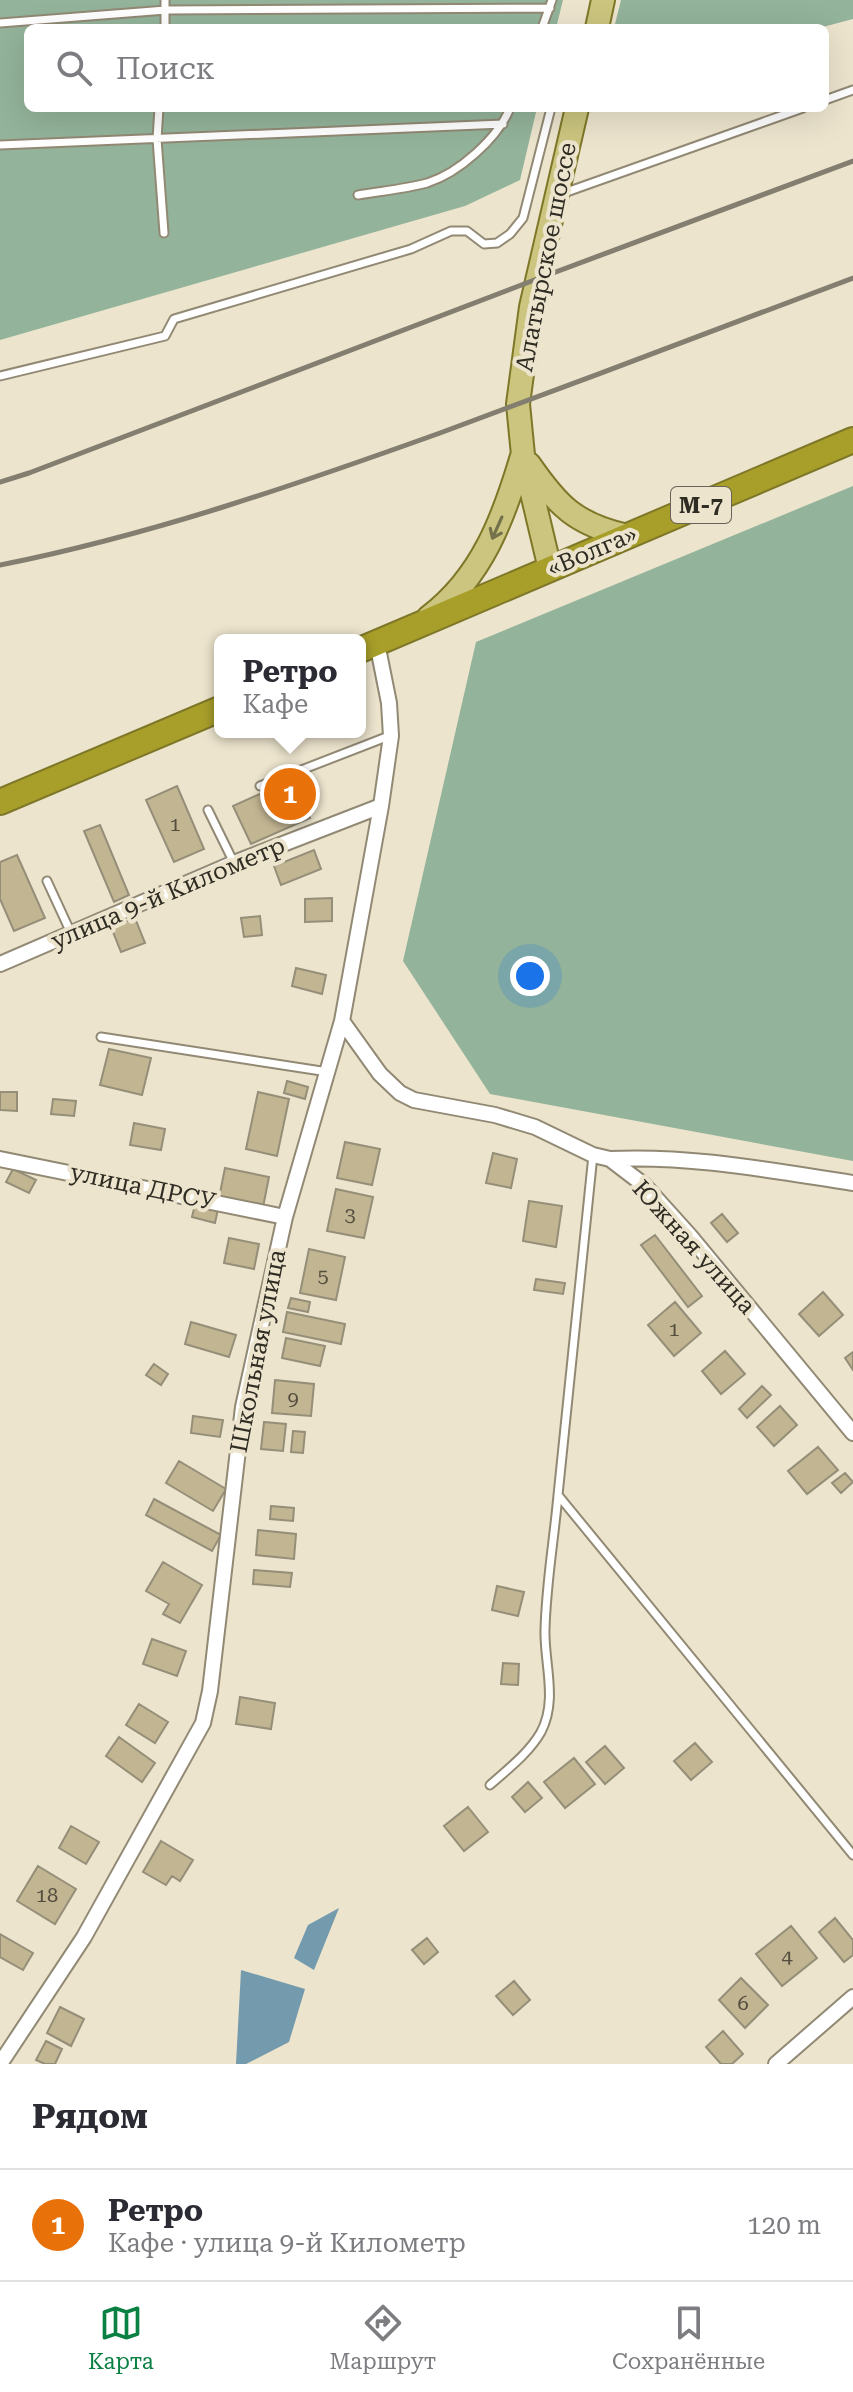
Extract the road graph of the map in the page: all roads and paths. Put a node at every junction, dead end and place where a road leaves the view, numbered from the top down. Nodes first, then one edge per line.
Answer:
1 (165, 0) edge
2 (551, 4) edge
3 (166, 10) junction
4 (0, 23) edge
5 (165, 24) edge
6 (544, 24) edge
7 (853, 90) edge
8 (829, 99) edge
9 (159, 112) edge
10 (508, 112) edge
11 (550, 112) edge
12 (576, 112) edge
13 (792, 112) edge
14 (503, 124) junction
15 (157, 139) junction
16 (0, 145) edge
17 (358, 195) dead end
18 (555, 196) junction
19 (164, 233) dead end
20 (0, 376) edge
21 (853, 440) edge
22 (523, 455) junction
23 (627, 536) junction
24 (550, 569) junction
25 (419, 625) junction
26 (369, 647) edge
27 (214, 712) edge
28 (391, 736) junction
29 (260, 786) dead end
30 (0, 802) edge
31 (381, 806) junction
32 (208, 810) dead end
33 (234, 863) junction
34 (47, 881) dead end
35 (72, 934) junction
36 (0, 964) edge
37 (342, 1021) junction
38 (101, 1037) dead end
39 (328, 1072) junction
40 (593, 1155) junction
41 (0, 1159) edge
42 (610, 1159) junction
43 (853, 1183) edge
44 (285, 1217) junction
45 (853, 1433) edge
46 (558, 1495) junction
47 (490, 1785) dead end
48 (853, 1855) edge
49 (853, 1997) edge
50 (0, 2064) edge
51 (776, 2064) edge

1 - 3 lane
2 - 3 lane
2 - 6 lane
3 - 4 lane
3 - 5 lane
7 - 8 lane
9 - 15 lane
10 - 14 lane
11 - 20 lane
12 - 18 main road, Алатырское шоссе
13 - 18 lane
14 - 15 lane
14 - 17 lane
15 - 16 lane
15 - 19 lane
18 - 22 main road, Алатырское шоссе
21 - 23 highway, «Волга» / М-7
22 - 23 main road
22 - 24 main road, Алатырское шоссе
22 -> 25 main road
23 - 24 highway, «Волга» / М-7
24 - 25 highway, «Волга» / М-7
25 - 26 highway, М-7
26 - 28 street, Школьная улица
27 - 30 highway
28 - 29 lane
28 - 31 street, Школьная улица
31 - 33 street, улица 9-й Километр
31 - 37 street, Школьная улица
32 - 33 lane
33 - 35 street, улица 9-й Километр
34 - 35 lane
35 - 36 street, улица 9-й Километр
37 - 39 street, Школьная улица
37 - 40 street, Южная улица
38 - 39 lane
39 - 44 street, Школьная улица
40 - 42 street, Южная улица
40 - 46 lane
41 - 44 street, улица ДРСУ
42 - 43 street
42 - 45 street, Южная улица
44 - 50 street, Школьная улица
46 - 47 lane
46 - 48 lane
49 - 51 street

